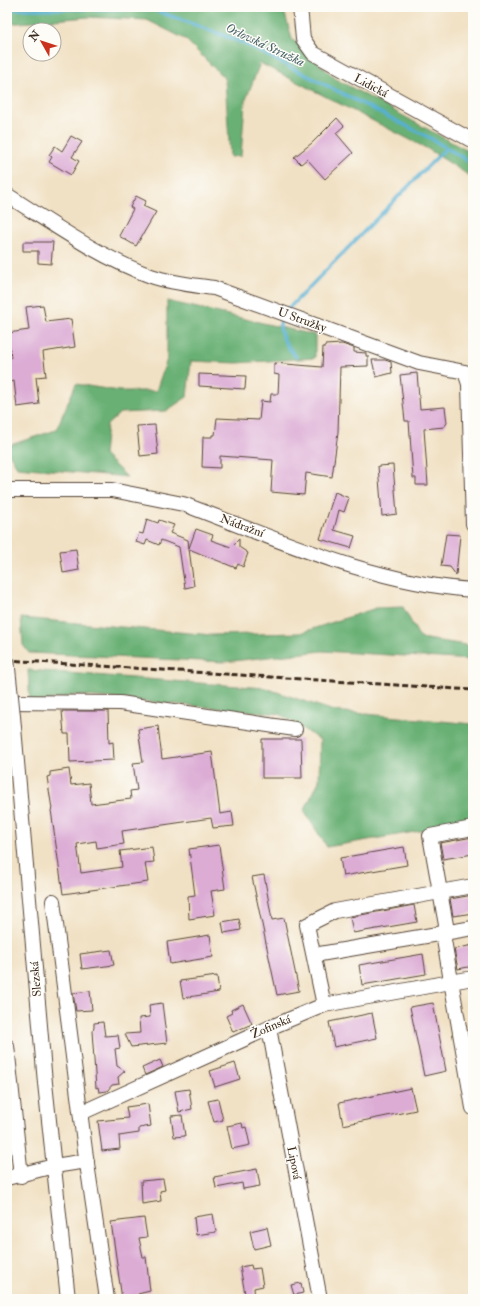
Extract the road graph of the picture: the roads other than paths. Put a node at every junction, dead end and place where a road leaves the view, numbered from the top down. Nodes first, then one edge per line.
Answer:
1 (300, 7) edge
2 (473, 141) edge
3 (7, 196) edge
4 (7, 490) edge
5 (473, 524) edge
6 (473, 590) edge
7 (7, 659) edge
8 (7, 702) edge
9 (295, 729) dead end
10 (473, 828) edge
11 (473, 886) edge
12 (441, 893) junction
13 (53, 901) dead end
14 (473, 928) edge
15 (446, 933) junction
16 (314, 955) junction
17 (473, 978) edge
18 (451, 981) junction
19 (324, 1005) junction
20 (269, 1028) junction
21 (7, 1046) edge
22 (473, 1108) edge
23 (10, 1112) edge
24 (81, 1113) junction
25 (87, 1161) junction
26 (54, 1166) junction
27 (21, 1176) junction
28 (7, 1178) edge
29 (68, 1299) edge
30 (107, 1299) edge
31 (320, 1299) edge

1 - 2 street, Lidická
3 - 5 street, U Stružky
4 - 6 street, Nádražní
7 - 26 street, Slezská, bridge
8 - 9 street
10 - 12 street
11 - 12 street
12 - 15 street
12 - 16 street
13 - 24 street
14 - 15 street
15 - 16 street
15 - 18 street
16 - 19 street
17 - 18 street, Žofinská
18 - 19 street, Žofinská
18 - 22 street
19 - 20 street, Žofinská
20 - 24 street, Žofinská
20 - 31 street, Lipová
21 - 23 street
23 - 27 street
24 - 25 street
25 - 26 street
25 - 30 street
26 - 27 street
26 - 29 street, Slezská
27 - 28 street

